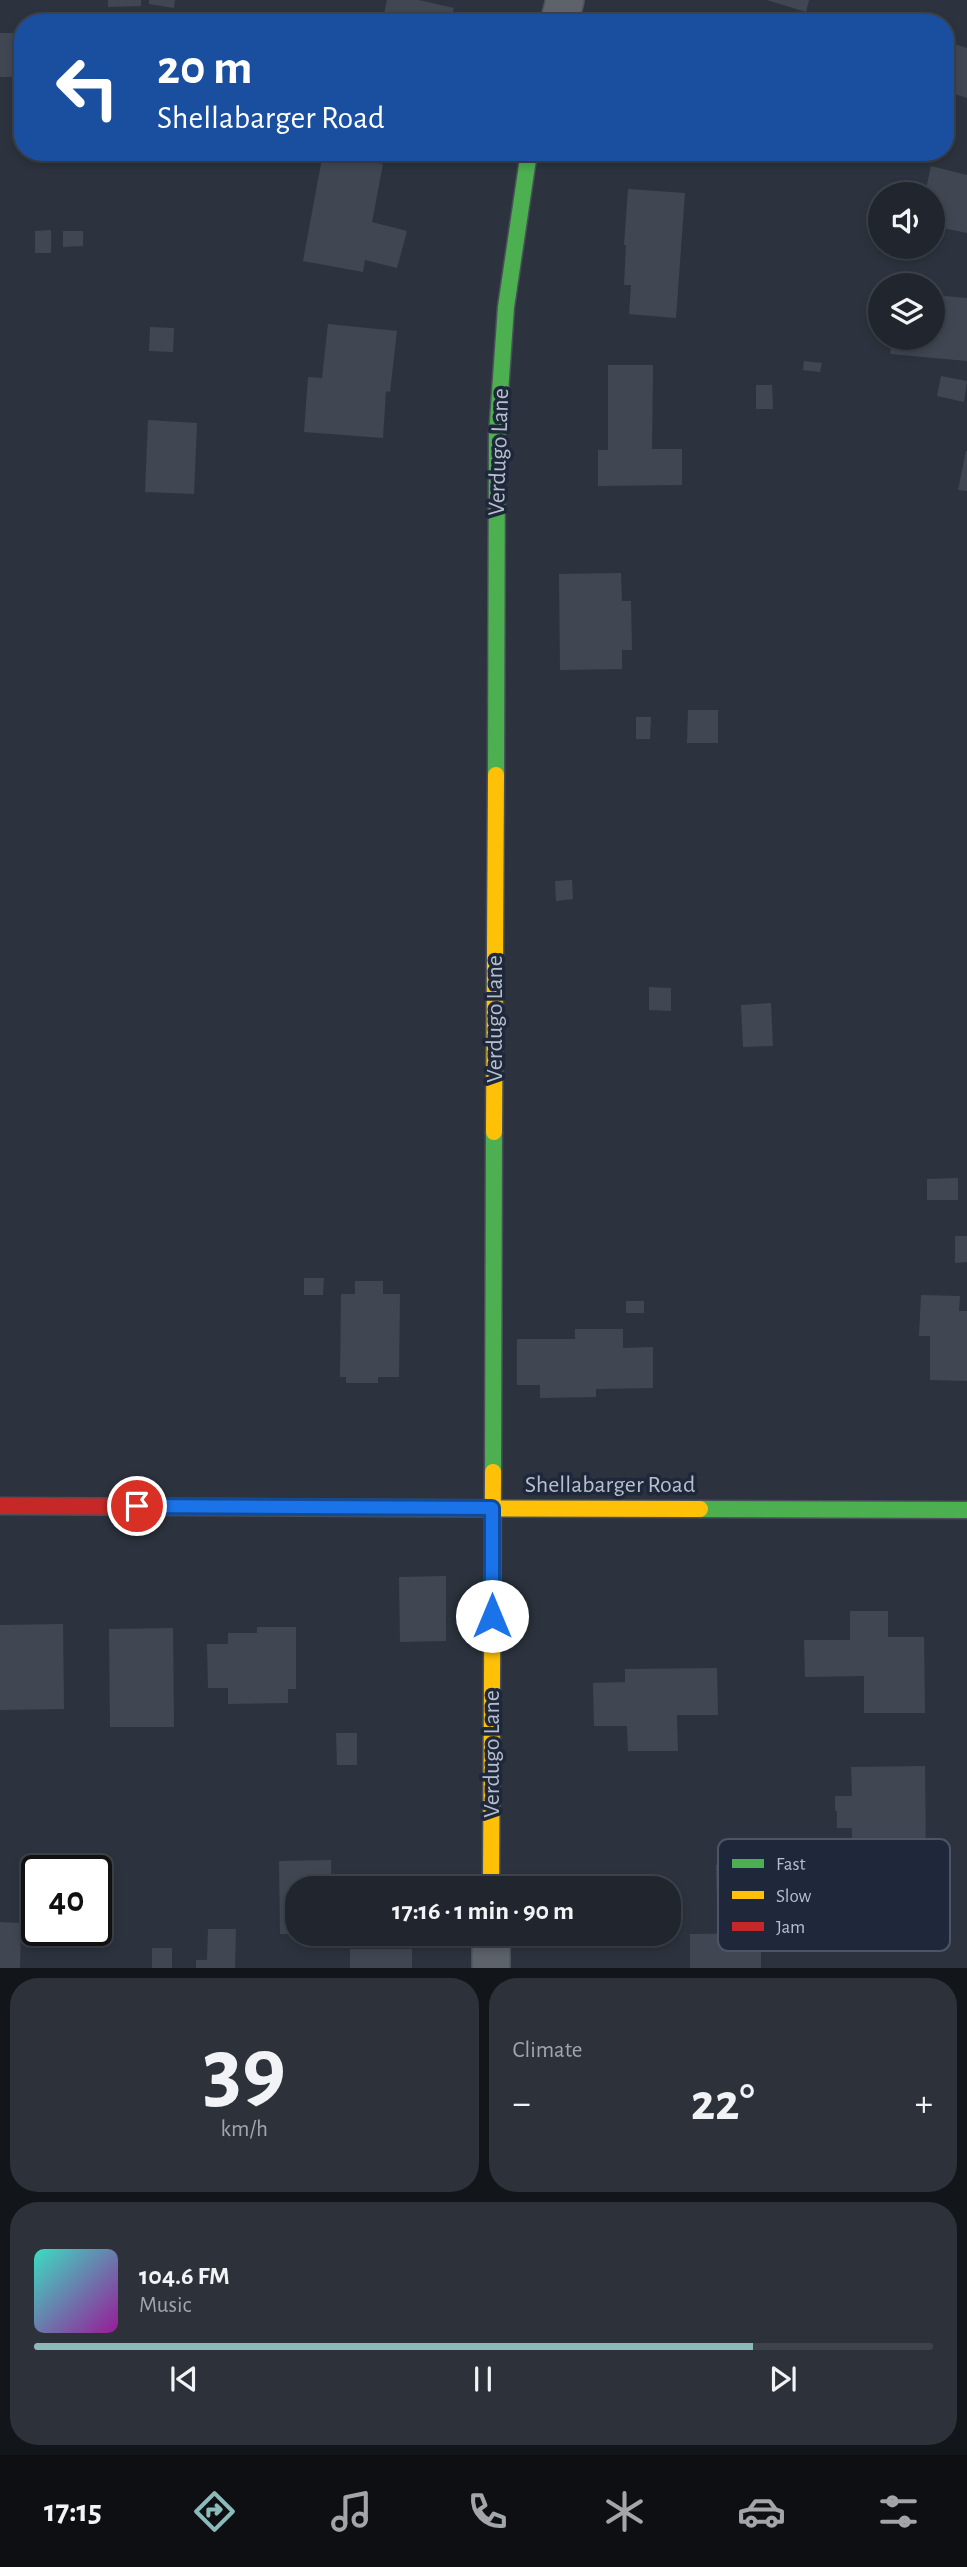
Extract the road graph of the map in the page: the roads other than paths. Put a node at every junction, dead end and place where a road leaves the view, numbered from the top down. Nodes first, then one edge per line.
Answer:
1 (529, 161) edge
2 (0, 1506) edge
3 (492, 1508) junction
4 (967, 1510) edge
5 (491, 1876) edge
6 (491, 1946) edge
7 (491, 1968) edge

1 - 3 street, Verdugo Lane
2 - 3 street, Shellabarger Road
3 - 4 street, Shellabarger Road
3 - 5 street, Verdugo Lane
6 - 7 street

